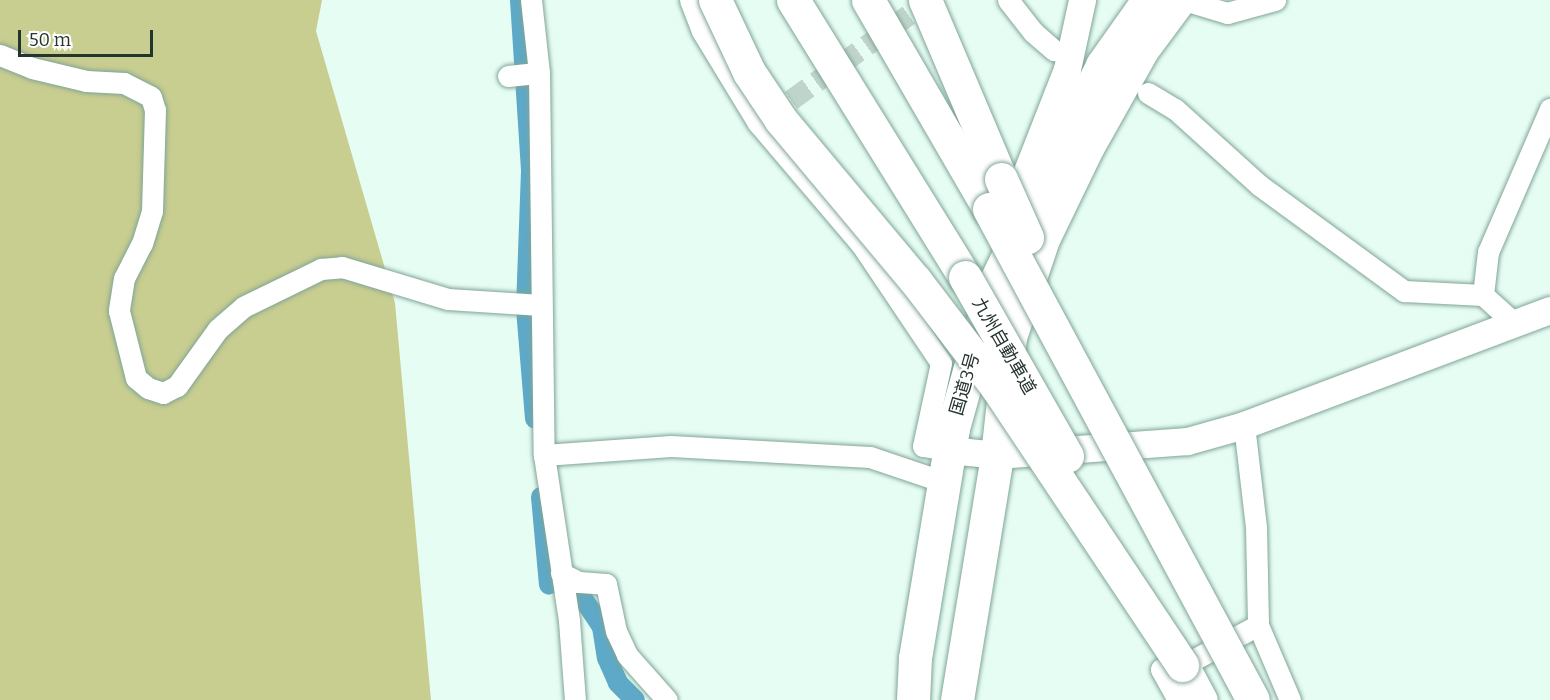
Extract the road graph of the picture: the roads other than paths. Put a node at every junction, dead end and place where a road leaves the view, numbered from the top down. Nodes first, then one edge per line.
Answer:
1 (531, 0) edge
2 (690, 0) edge
3 (714, 0) edge
4 (793, 0) edge
5 (868, 0) edge
6 (925, 0) edge
7 (1008, 0) edge
8 (1082, 0) edge
9 (1148, 0) edge
10 (1179, 0) edge
11 (1184, 0) edge
12 (1275, 0) edge
13 (1054, 50) dead end
14 (0, 55) edge
15 (539, 73) junction
16 (508, 75) dead end
17 (1148, 93) dead end
18 (1550, 109) edge
19 (1483, 295) junction
20 (541, 305) junction
21 (1550, 310) edge
22 (1514, 323) junction
23 (1244, 425) junction
24 (951, 439) junction
25 (544, 455) junction
26 (997, 455) junction
27 (944, 482) junction
28 (561, 573) junction
29 (1213, 620) junction
30 (1258, 625) junction
31 (1182, 665) junction
32 (574, 700) edge
33 (667, 700) edge
34 (914, 700) edge
35 (957, 700) edge
36 (1178, 700) edge
37 (1201, 700) edge
38 (1253, 700) edge
39 (1290, 700) edge

1 - 15 street
2 - 24 street
3 - 31 highway, bridge
4 - 31 highway, 九州自動車道, bridge
5 - 29 highway, bridge
6 - 29 highway, bridge
7 - 13 street
8 - 24 street
9 - 24 highway, 国道3号
10 - 26 highway, 国道3号
11 - 12 street
14 - 20 street
15 - 16 street
15 - 20 street
17 - 19 street
18 - 19 street
19 - 22 street
20 - 25 street
21 - 22 street
22 - 23 street
23 - 26 street
23 - 30 street
24 - 26 street
24 - 27 highway, 国道3号
25 - 27 street
25 - 28 street
26 - 35 highway, 国道3号
27 - 34 highway, 国道3号
28 - 32 street
28 - 33 street
29 - 38 highway, bridge
30 - 36 street
30 - 39 street
31 - 37 highway, 九州自動車道

